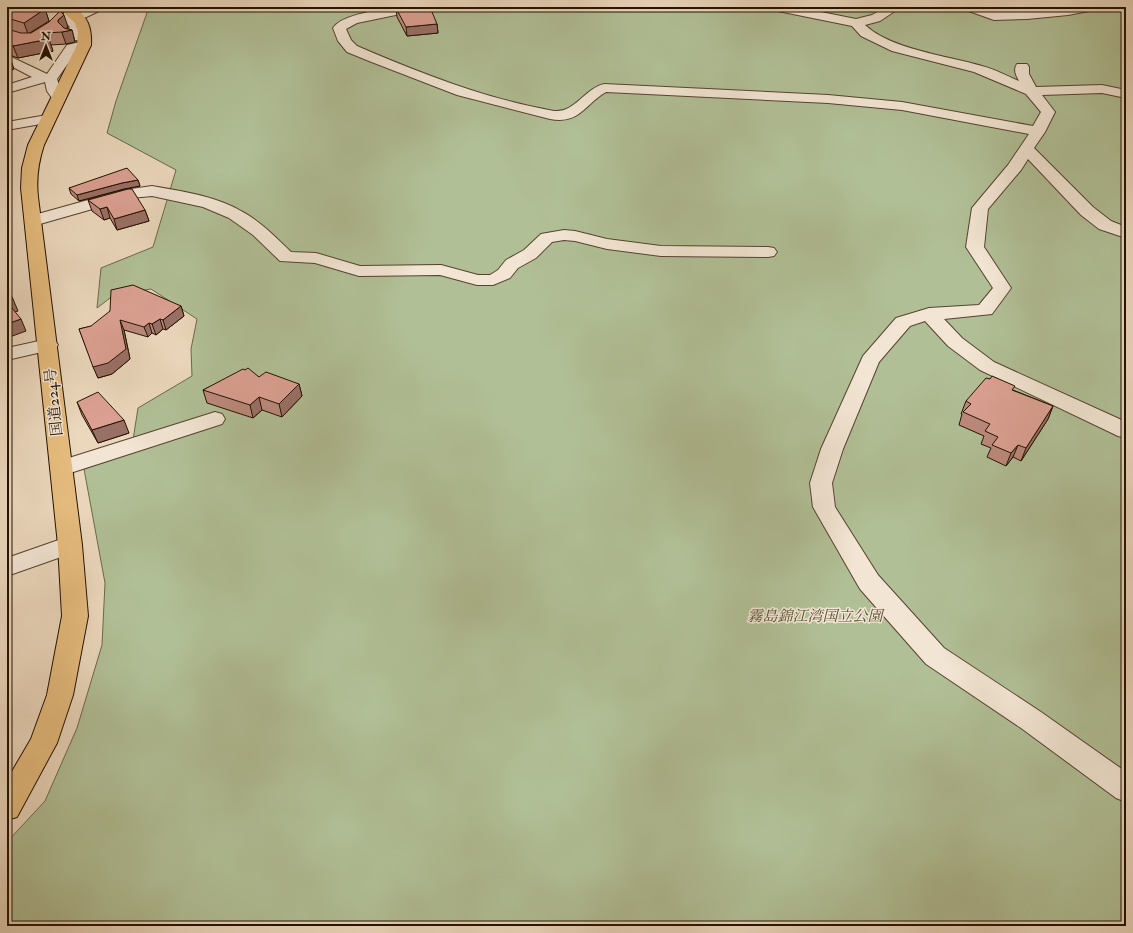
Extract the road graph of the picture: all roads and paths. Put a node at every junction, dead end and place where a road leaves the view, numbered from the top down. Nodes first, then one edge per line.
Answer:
1 (97, 7) edge
2 (415, 7) edge
3 (778, 7) edge
4 (895, 7) edge
5 (970, 7) edge
6 (1090, 7) edge
7 (856, 23) junction
8 (72, 27) edge
9 (11, 56) edge
10 (1022, 67) dead end
11 (47, 79) junction
12 (7, 89) edge
13 (1031, 90) junction
14 (1126, 94) edge
15 (59, 98) junction
16 (47, 120) junction
17 (7, 126) edge
18 (1038, 132) junction
19 (1026, 148) junction
20 (33, 221) junction
21 (1126, 233) edge
22 (768, 252) dead end
23 (929, 314) junction
24 (48, 345) junction
25 (7, 354) edge
26 (215, 418) dead end
27 (1126, 431) edge
28 (61, 468) junction
29 (70, 545) junction
30 (7, 567) edge
31 (1126, 789) edge
32 (7, 807) edge

1 - 8 street
2 - 18 street
3 - 7 street
4 - 7 street
5 - 6 street
7 - 13 street
8 - 11 street
8 - 15 highway, 国道224号
9 - 11 street
10 - 13 street
11 - 12 street
11 - 15 street
13 - 14 street
13 - 18 street
15 - 16 highway, 国道224号
16 - 17 street
16 - 20 highway, 国道224号
18 - 19 street
19 - 21 street
19 - 23 street
20 - 22 street
20 - 24 highway, 国道224号
23 - 27 street
23 - 31 street
24 - 25 street
24 - 28 highway, 国道224号
26 - 28 street
28 - 29 highway, 国道224号
29 - 30 street
29 - 32 highway, 国道224号

